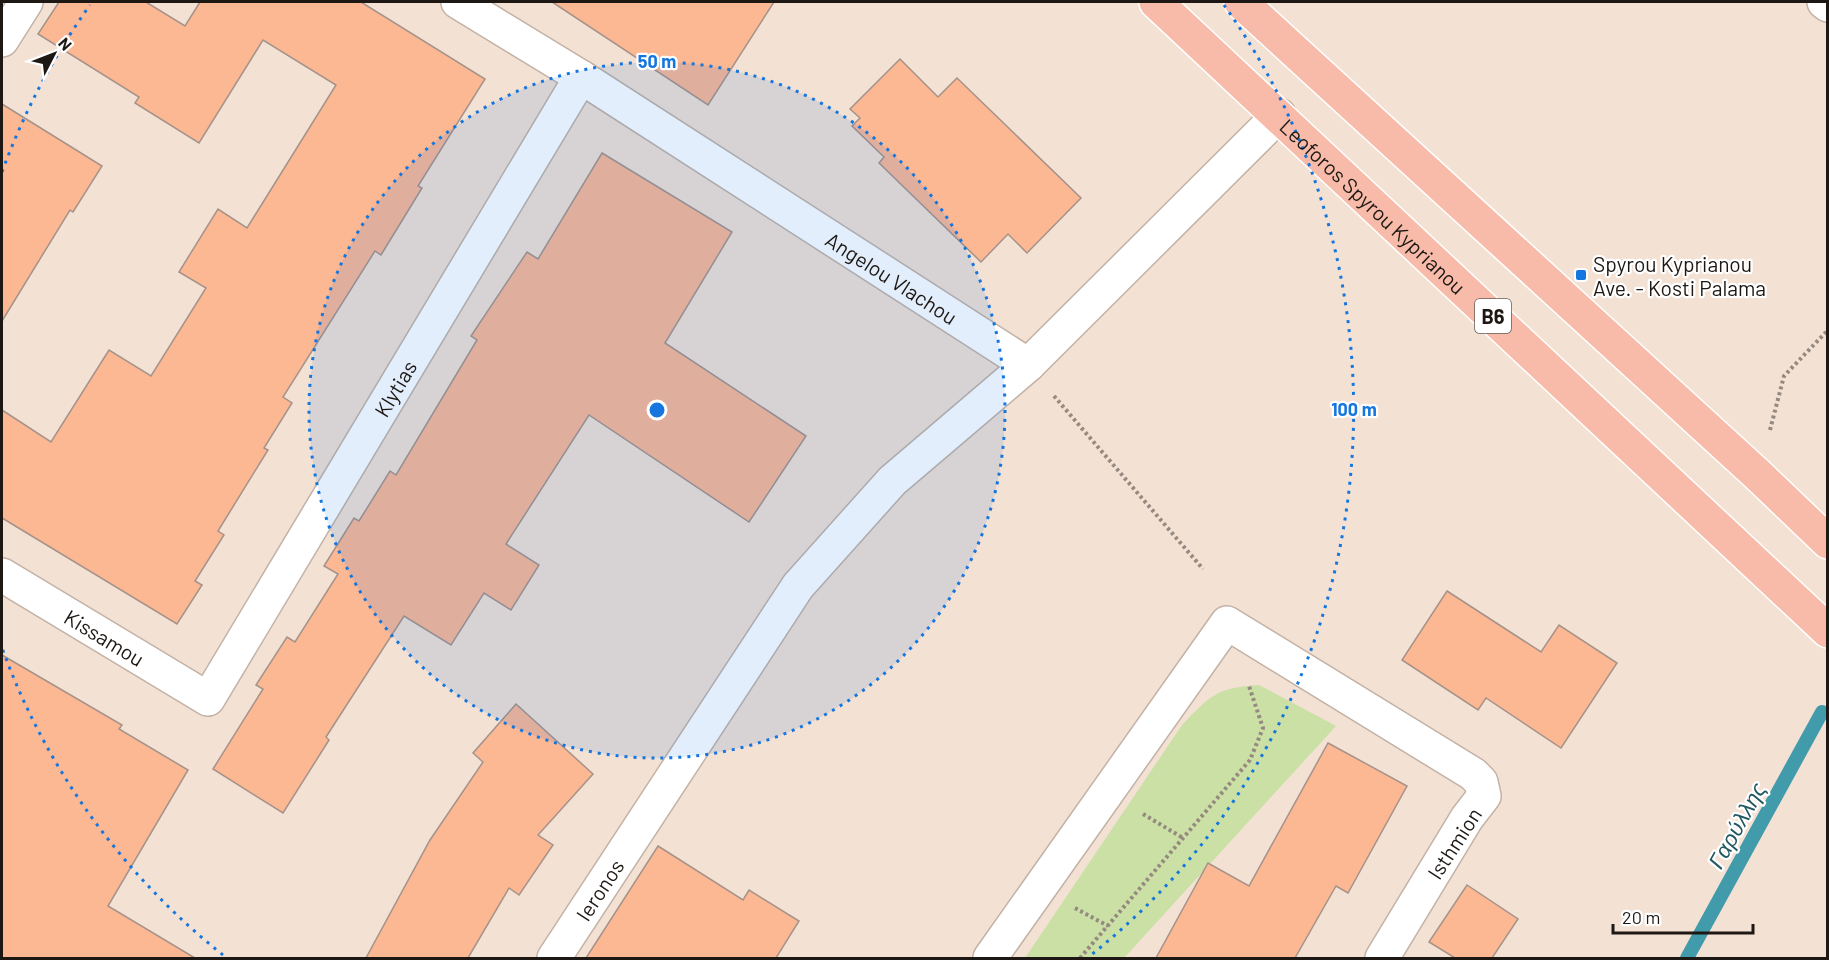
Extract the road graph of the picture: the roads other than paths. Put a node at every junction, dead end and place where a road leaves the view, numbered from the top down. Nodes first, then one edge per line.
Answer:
1 (26, 2) edge
2 (458, 2) edge
3 (1156, 2) edge
4 (1241, 2) edge
5 (1824, 2) edge
6 (1827, 5) edge
7 (2, 40) edge
8 (581, 77) junction
9 (1280, 115) junction
10 (1028, 365) junction
11 (1827, 542) edge
12 (2, 575) edge
13 (1827, 632) edge
14 (208, 699) joint
15 (554, 958) edge
16 (990, 958) edge
17 (1382, 958) edge

1 - 7 street
2 - 8 street, Angelou Vlachou
3 - 9 main road, Leoforos Spyrou Kyprianou / B6
4 - 11 main road
5 - 6 street
8 - 10 street, Angelou Vlachou
8 - 14 street, Klytias
9 - 10 street
9 - 13 main road, Leoforos Spyrou Kyprianou / B6
10 - 15 street, Ieronos
12 - 14 street, Kissamou
16 - 17 street, Isthmion

